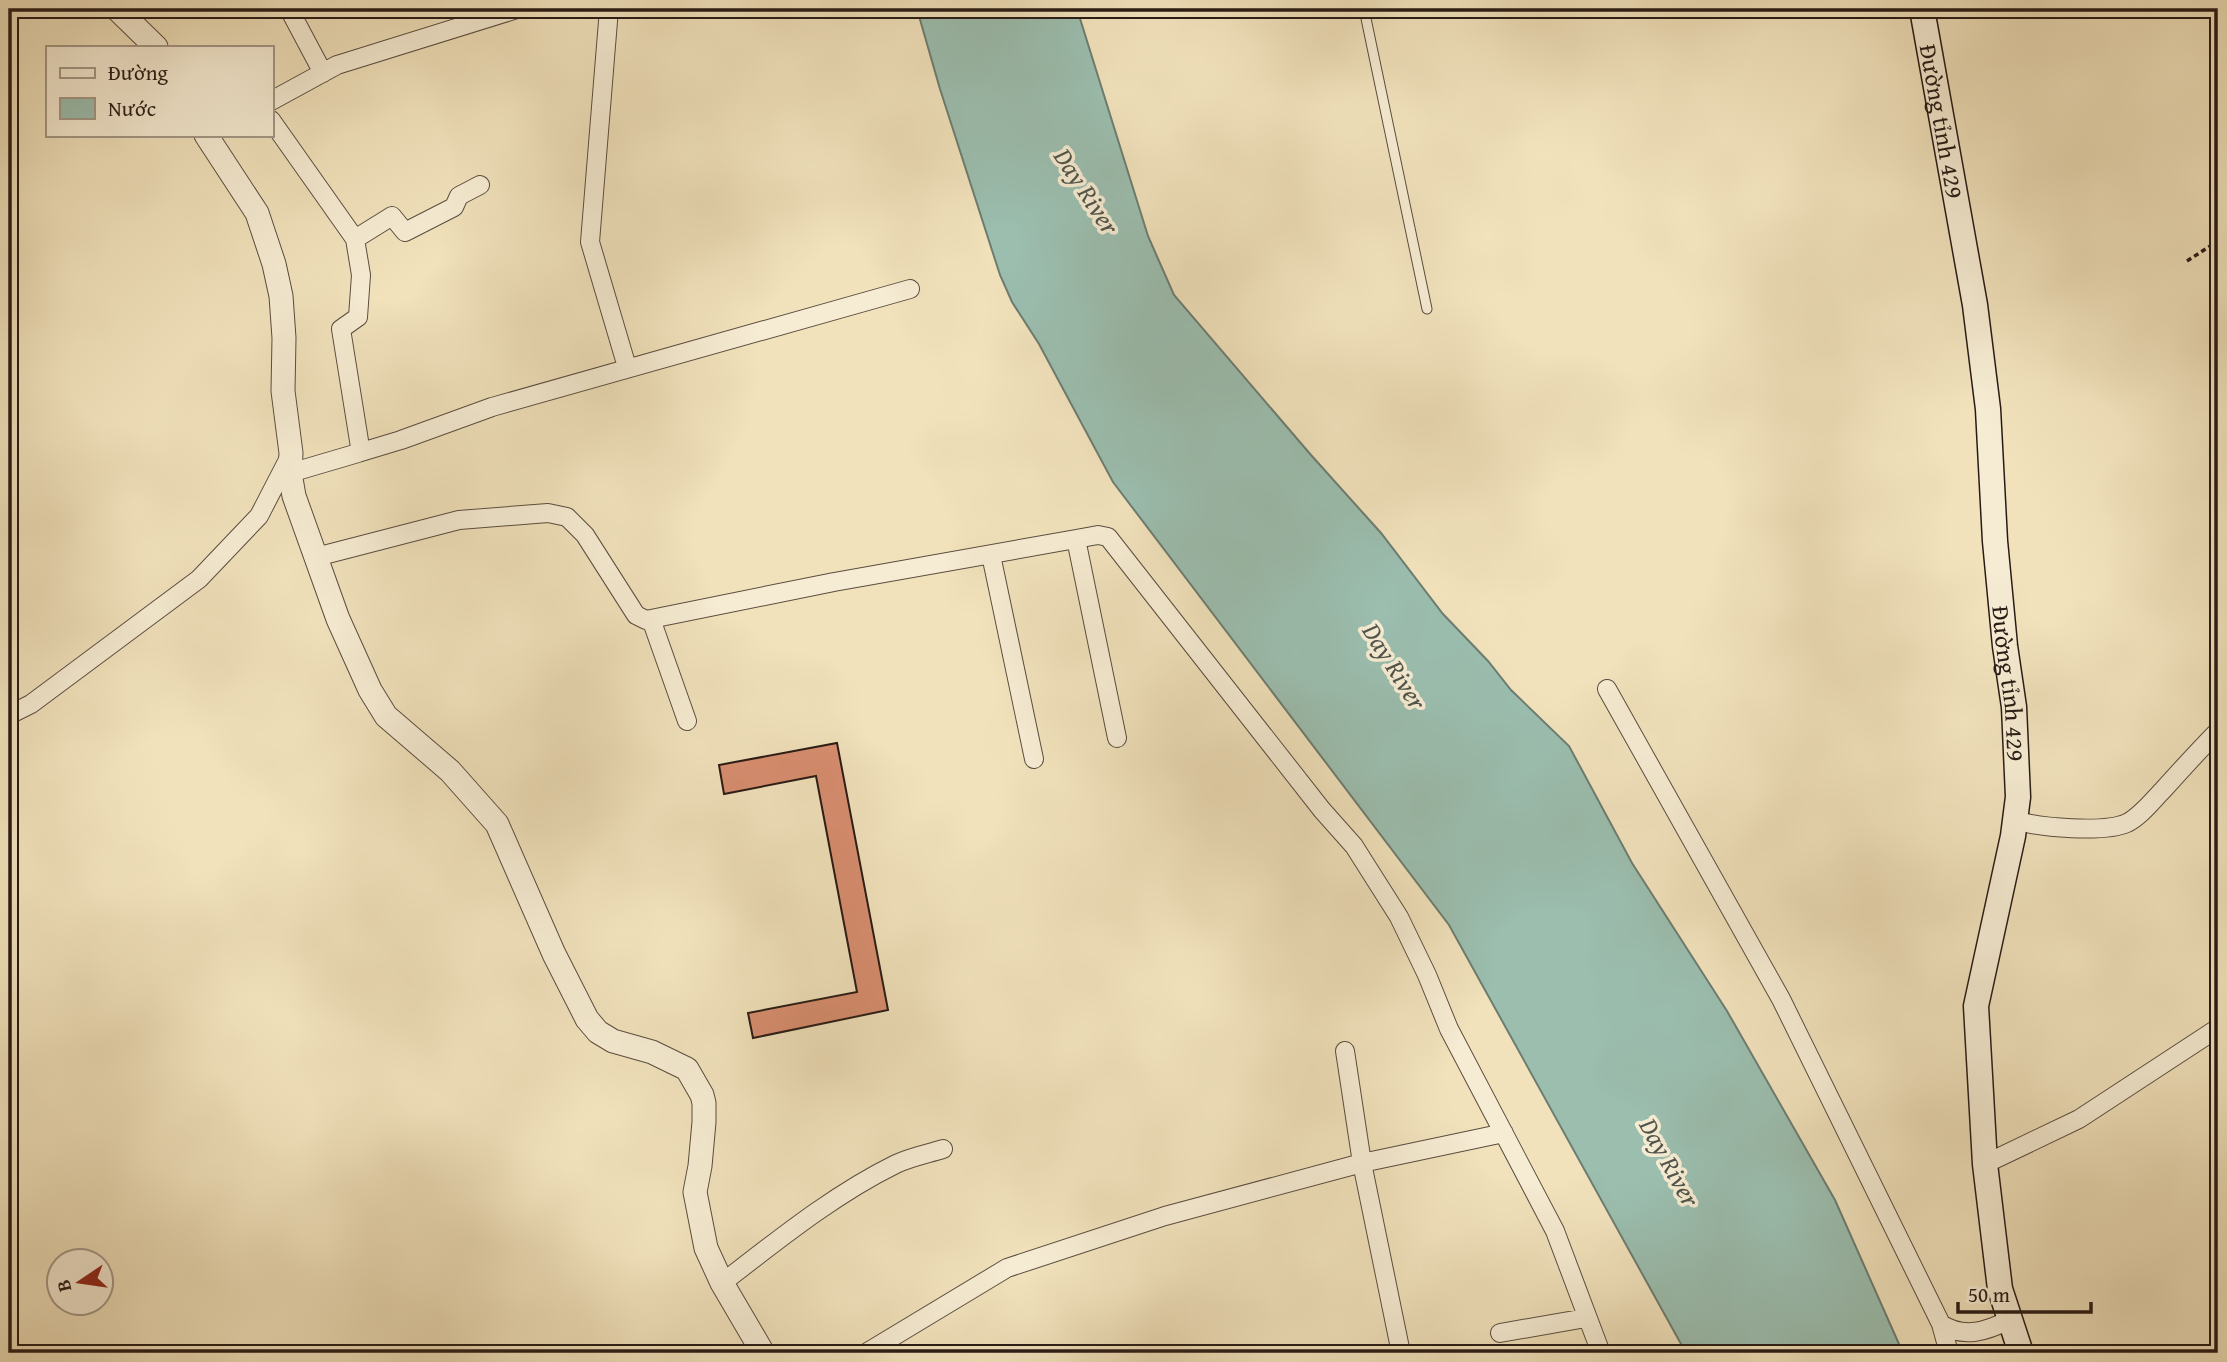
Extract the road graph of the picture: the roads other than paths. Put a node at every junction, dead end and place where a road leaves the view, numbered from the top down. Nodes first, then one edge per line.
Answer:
1 (117, 9) edge
2 (289, 9) edge
3 (517, 9) edge
4 (608, 9) edge
5 (1364, 9) edge
6 (1922, 9) edge
7 (155, 46) edge
8 (323, 73) junction
9 (273, 100) edge
10 (273, 123) edge
11 (209, 136) edge
12 (480, 186) dead end
13 (355, 239) junction
14 (910, 289) dead end
15 (1427, 309) dead end
16 (627, 368) junction
17 (358, 453) junction
18 (291, 463) junction
19 (1076, 538) junction
20 (991, 555) junction
21 (316, 557) junction
22 (651, 620) junction
23 (1607, 689) dead end
24 (9, 715) edge
25 (687, 721) dead end
26 (2218, 731) edge
27 (1117, 738) dead end
28 (1034, 759) dead end
29 (2015, 820) junction
30 (2218, 1028) edge
31 (1345, 1051) dead end
32 (1504, 1133) junction
33 (943, 1149) dead end
34 (1362, 1163) junction
35 (1985, 1164) junction
36 (722, 1283) junction
37 (1587, 1318) junction
38 (2010, 1320) junction
39 (1941, 1324) junction
40 (1500, 1333) dead end
41 (763, 1353) edge
42 (866, 1353) edge
43 (1401, 1353) edge
44 (1601, 1353) edge
45 (1949, 1353) edge
46 (2021, 1353) edge

1 - 7 street
2 - 8 street
3 - 8 street
4 - 16 street
5 - 15 lane
6 - 29 main road, Đường tỉnh 429
8 - 9 street
10 - 13 street
11 - 18 street
12 - 13 street
13 - 17 street
14 - 16 street
16 - 17 street
17 - 18 street
18 - 21 street
18 - 24 street
19 - 20 street
19 - 27 street
19 - 32 street
20 - 22 street
20 - 28 street
21 - 22 street
21 - 36 street
22 - 25 street
23 - 39 street
26 - 29 street
29 - 35 main road, Đường tỉnh 429
30 - 35 street
31 - 34 street
32 - 34 street
32 - 37 street
33 - 36 street
34 - 42 street
34 - 43 street
35 - 38 main road, Đường tỉnh 429
36 - 41 street
37 - 40 street
37 - 44 street
38 - 39 street
38 - 46 main road, Đường tỉnh 429
39 - 45 street

